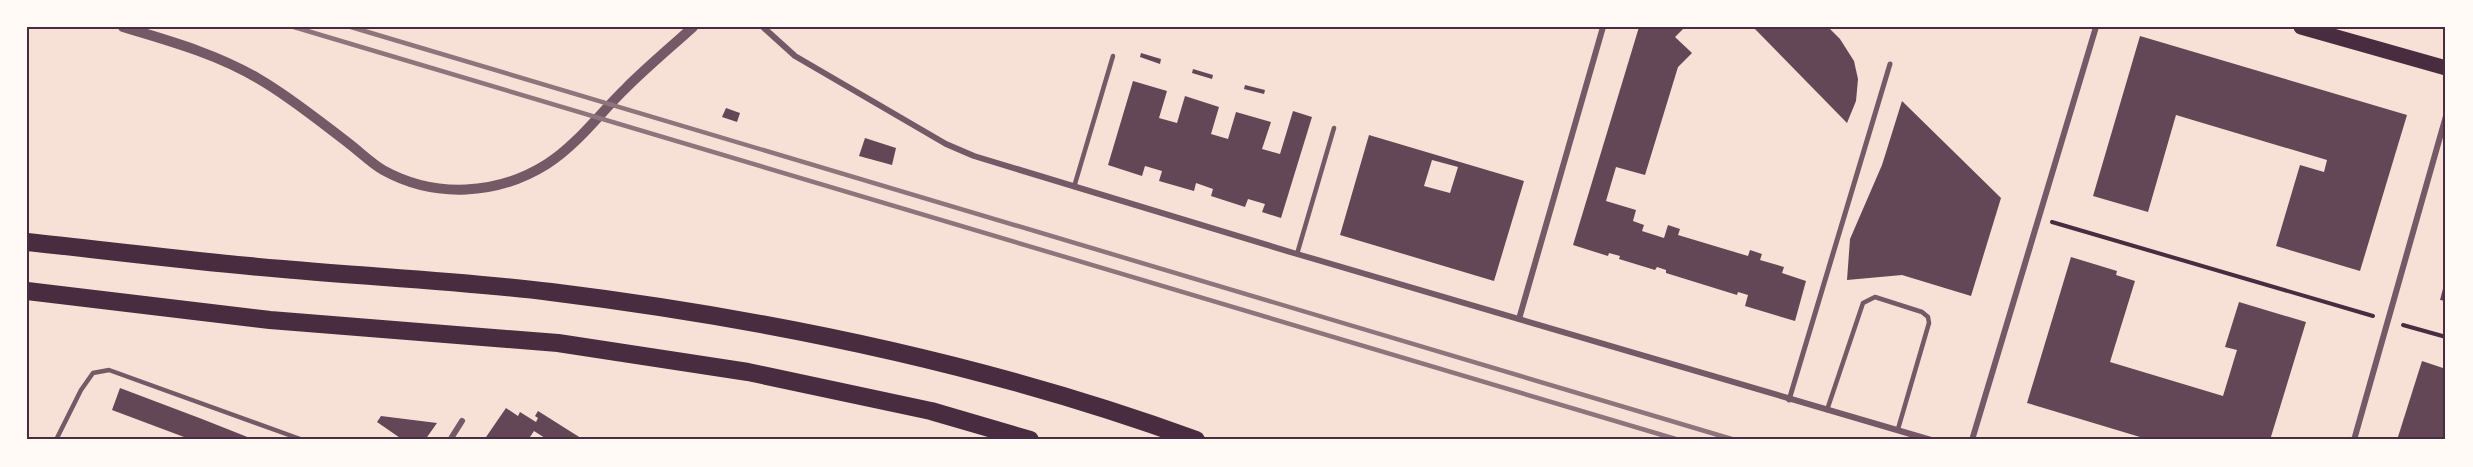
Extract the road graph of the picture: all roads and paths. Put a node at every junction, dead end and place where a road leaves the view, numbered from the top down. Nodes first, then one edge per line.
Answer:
1 (123, 27) edge
2 (693, 27) edge
3 (763, 27) edge
4 (1603, 27) edge
5 (2096, 27) edge
6 (2301, 27) edge
7 (1113, 56) dead end
8 (1890, 64) dead end
9 (2446, 68) edge
10 (2446, 116) edge
11 (1334, 128) dead end
12 (1074, 187) junction
13 (2039, 218) junction
14 (27, 242) edge
15 (1297, 254) junction
16 (27, 291) edge
17 (1519, 319) junction
18 (2387, 321) junction
19 (2446, 337) edge
20 (1789, 400) junction
21 (1827, 410) junction
22 (462, 421) dead end
23 (1898, 429) junction
24 (56, 440) edge
25 (303, 440) edge
26 (450, 440) edge
27 (1030, 440) edge
28 (1196, 440) edge
29 (1931, 440) edge
30 (1972, 440) edge
31 (2354, 440) edge

1 - 2 street
3 - 12 street
4 - 17 street
5 - 13 street
6 - 9 main road
7 - 12 lane
8 - 20 street
10 - 18 street
11 - 15 lane
12 - 15 street
13 - 18 path
13 - 30 street
14 - 28 highway
15 - 17 street
16 - 27 highway
17 - 20 street
18 - 19 path
18 - 31 street
20 - 21 street
21 - 23 street
21 - 23 lane
22 - 26 street
23 - 29 street
24 - 25 lane

